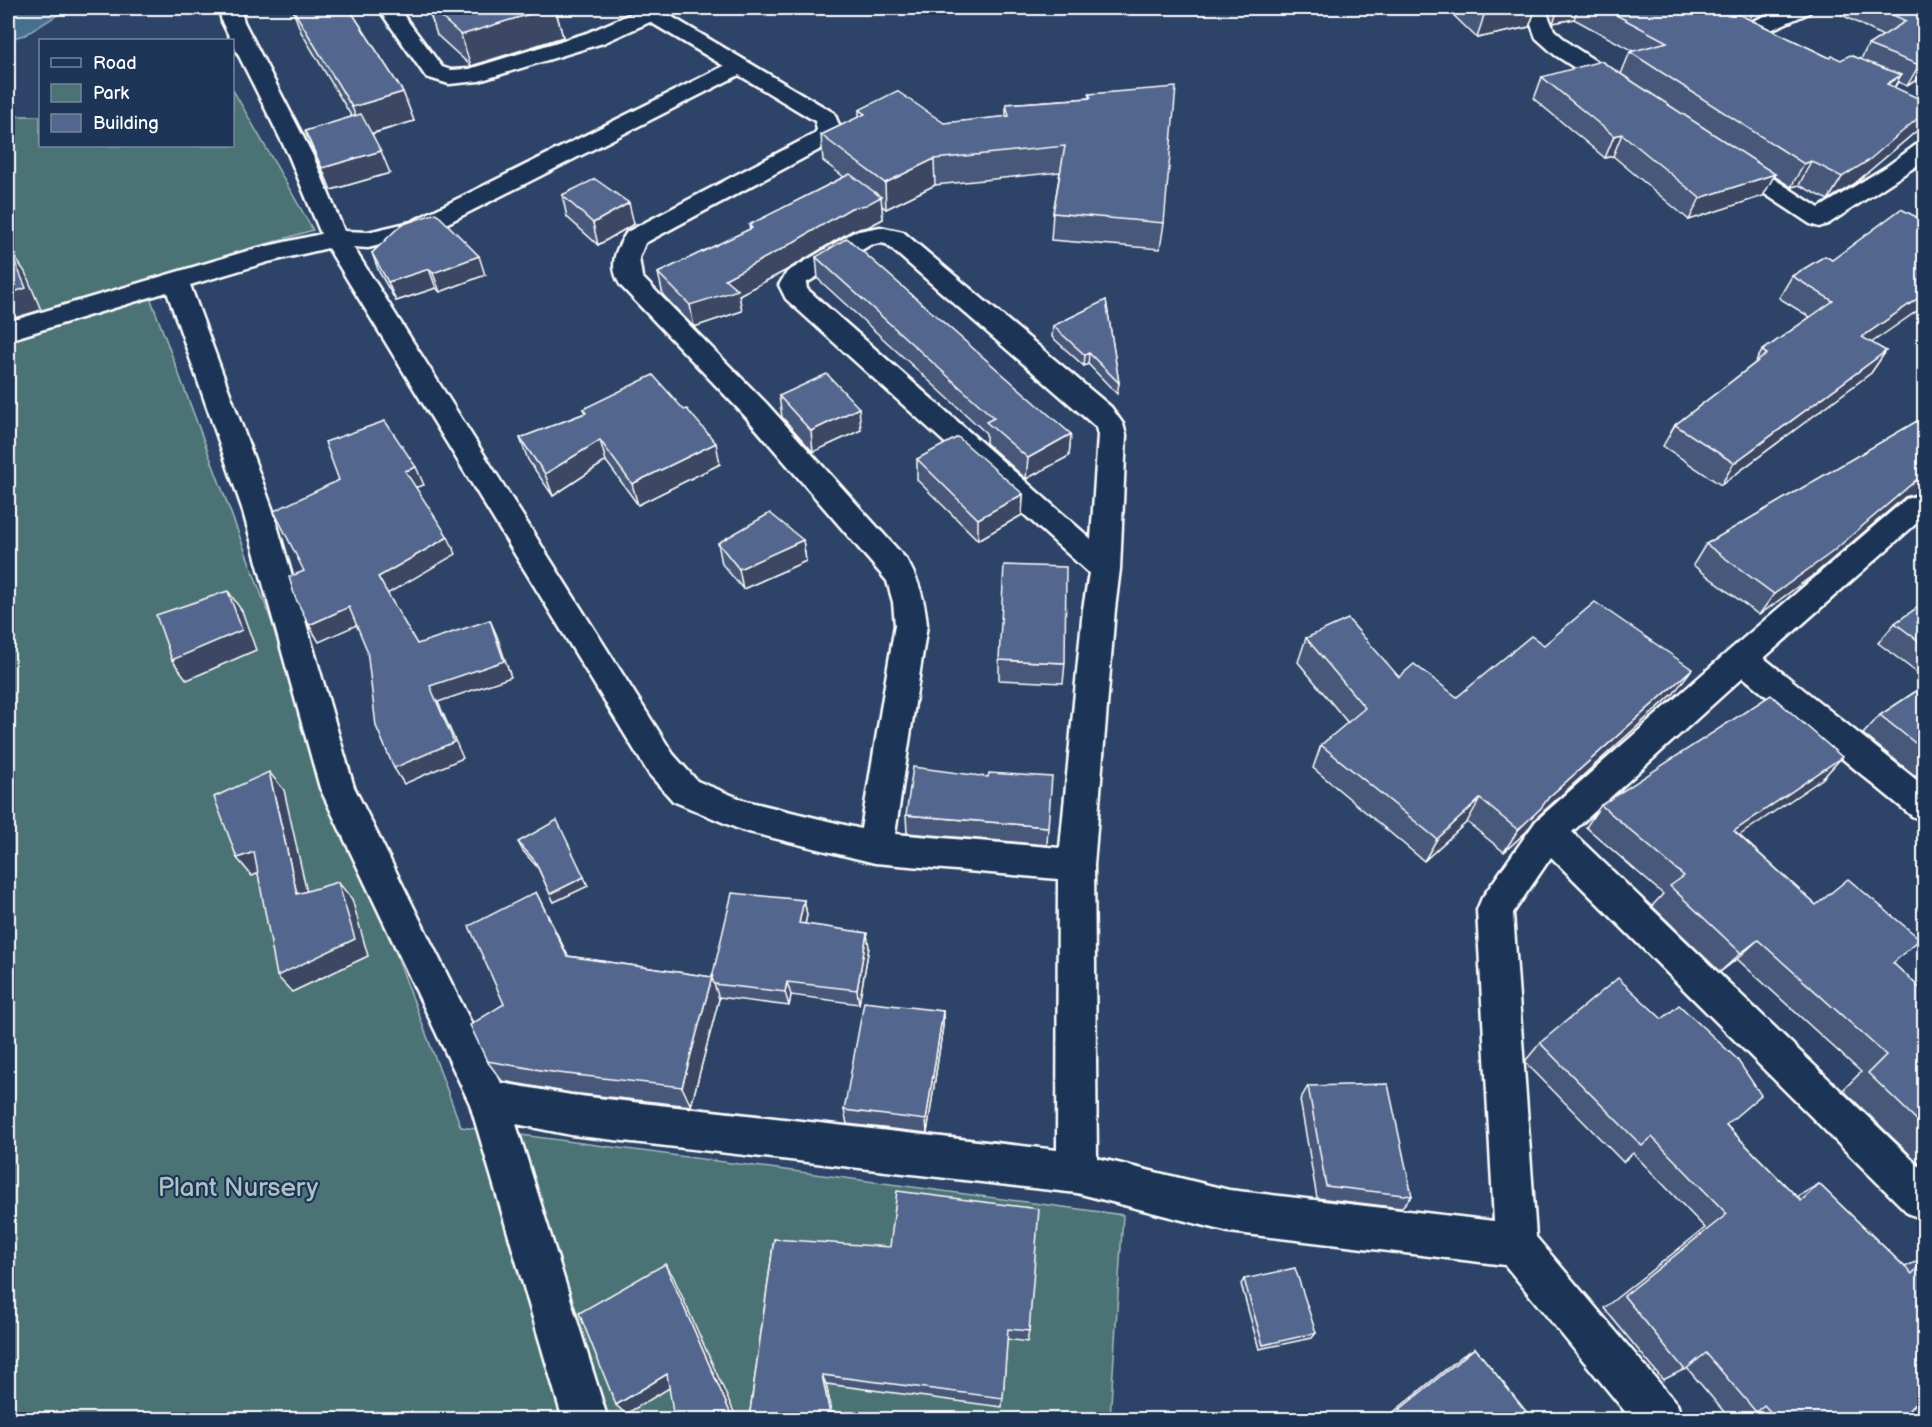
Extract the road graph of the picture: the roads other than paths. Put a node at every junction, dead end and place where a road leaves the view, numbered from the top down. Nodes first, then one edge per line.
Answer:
1 (229, 8) edge
2 (388, 8) edge
3 (1535, 8) edge
4 (1801, 8) edge
5 (648, 10) edge
6 (1771, 40) edge
7 (739, 68) junction
8 (1642, 102) edge
9 (1711, 148) edge
10 (1924, 150) edge
11 (335, 239) junction
12 (176, 281) junction
13 (8, 331) edge
14 (1924, 513) edge
15 (1105, 569) junction
16 (1742, 658) junction
17 (1924, 806) edge
18 (1548, 832) junction
19 (875, 848) junction
20 (1076, 865) junction
21 (489, 1100) junction
22 (1077, 1173) junction
23 (1924, 1199) edge
24 (1516, 1245) junction
25 (586, 1419) edge
26 (1661, 1419) edge

1 - 11 street
2 - 5 street
3 - 8 street
4 - 6 street
5 - 7 street
7 - 11 street
7 - 19 street
9 - 10 street
11 - 12 street
11 - 19 street
12 - 13 street
12 - 21 street
14 - 16 street
15 - 15 street
15 - 20 street
16 - 17 street
16 - 18 street
18 - 23 street
18 - 24 street
19 - 20 street
20 - 22 street
21 - 22 street
21 - 25 street
22 - 24 street
24 - 26 street

